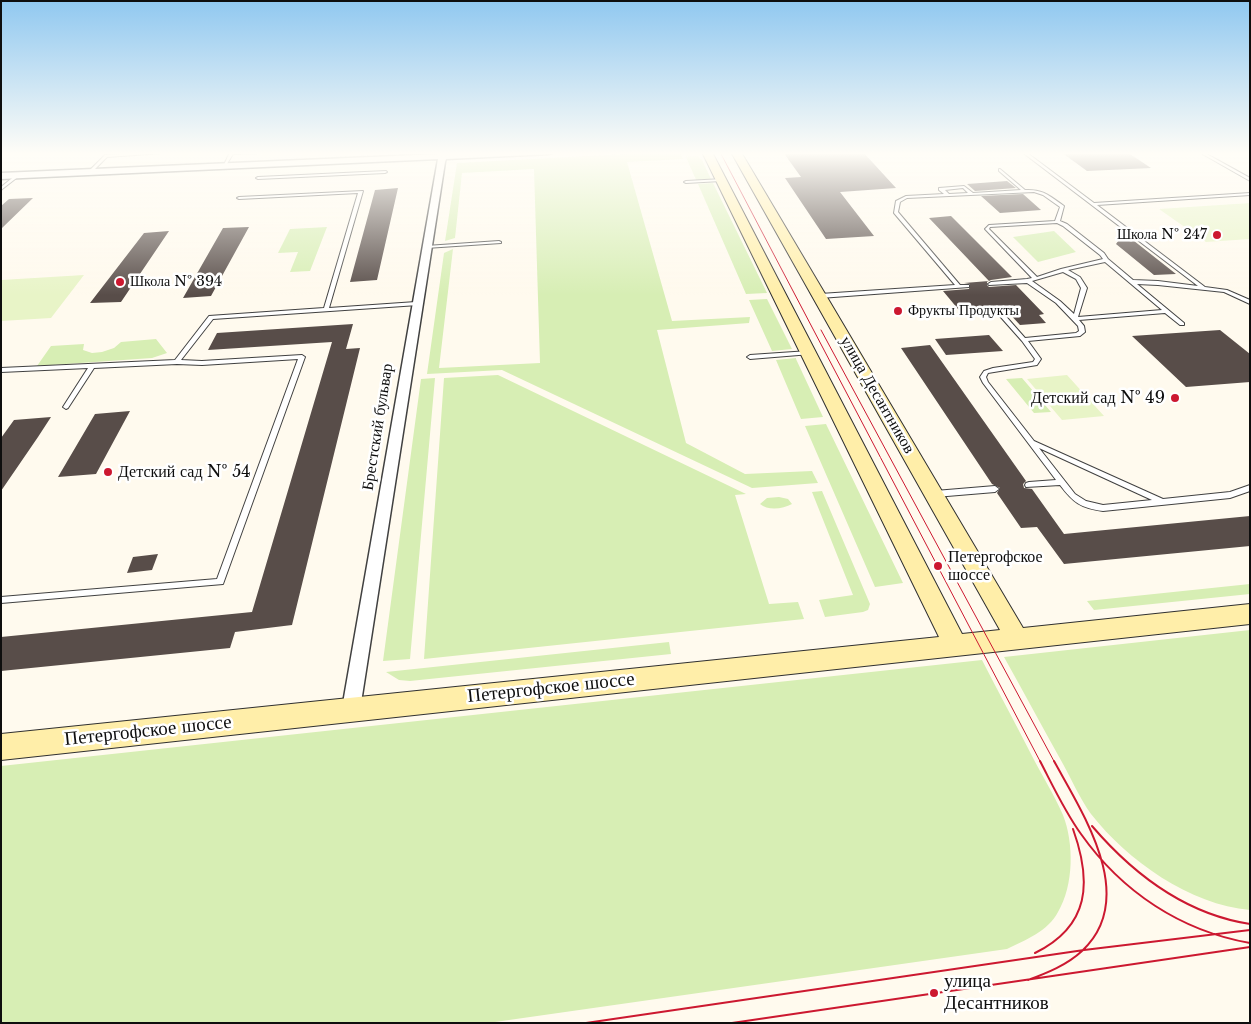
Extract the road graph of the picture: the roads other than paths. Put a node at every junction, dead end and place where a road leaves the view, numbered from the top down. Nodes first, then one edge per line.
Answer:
1 (359, 200) edge
2 (435, 200) edge
3 (731, 200) edge
4 (764, 200) edge
5 (900, 200) edge
6 (1053, 200) edge
7 (1090, 200) edge
8 (1161, 200) edge
9 (1096, 204) junction
10 (1057, 222) junction
11 (500, 242) dead end
12 (426, 247) junction
13 (1106, 260) junction
14 (1063, 270) junction
15 (1035, 278) junction
16 (1028, 281) junction
17 (1132, 282) junction
18 (991, 284) dead end
19 (967, 286) dead end
20 (959, 287) junction
21 (1203, 288) junction
22 (820, 296) junction
23 (1250, 302) edge
24 (416, 304) junction
25 (326, 310) junction
26 (1167, 312) junction
27 (1001, 314) dead end
28 (1075, 319) junction
29 (1182, 324) dead end
30 (1024, 340) junction
31 (809, 353) junction
32 (750, 357) dead end
33 (177, 362) junction
34 (92, 366) junction
35 (1, 370) edge
36 (66, 407) dead end
37 (1031, 442) junction
38 (1062, 482) junction
39 (1029, 485) dead end
40 (1250, 488) edge
41 (994, 489) dead end
42 (934, 494) junction
43 (1162, 502) junction
44 (1, 600) edge
45 (1250, 614) edge
46 (1016, 638) junction
47 (955, 645) junction
48 (351, 710) junction
49 (1, 747) edge

1 - 25 lane
2 - 12 street, Брестский бульвар
3 - 31 street
4 - 22 street, улица Десантников
5 - 20 lane
6 - 10 lane
7 - 9 lane
8 - 9 lane
9 - 21 lane
10 - 13 lane
10 - 15 lane
11 - 12 lane
12 - 24 street, Брестский бульвар
13 - 14 lane
13 - 17 lane
14 - 15 lane
14 - 28 lane
15 - 16 lane
16 - 18 lane
16 - 28 lane
17 - 21 lane
17 - 26 lane
19 - 20 lane
20 - 22 lane
21 - 23 lane
22 - 42 street, улица Десантников
24 - 25 lane
24 - 48 street, Брестский бульвар
25 - 33 lane
26 - 28 lane
26 - 29 lane
27 - 30 lane
28 - 30 lane
30 - 37 lane
31 - 32 lane
31 - 47 street
33 - 34 lane
33 - 44 lane
34 - 35 lane
34 - 36 lane
37 - 38 lane
37 - 43 lane
38 - 39 lane
38 - 43 lane
40 - 43 lane
41 - 42 lane
42 - 46 street, улица Десантников
45 - 46 street, Петергофское шоссе
46 - 47 street, Петергофское шоссе
47 - 48 street, Петергофское шоссе
48 - 49 street, Петергофское шоссе

